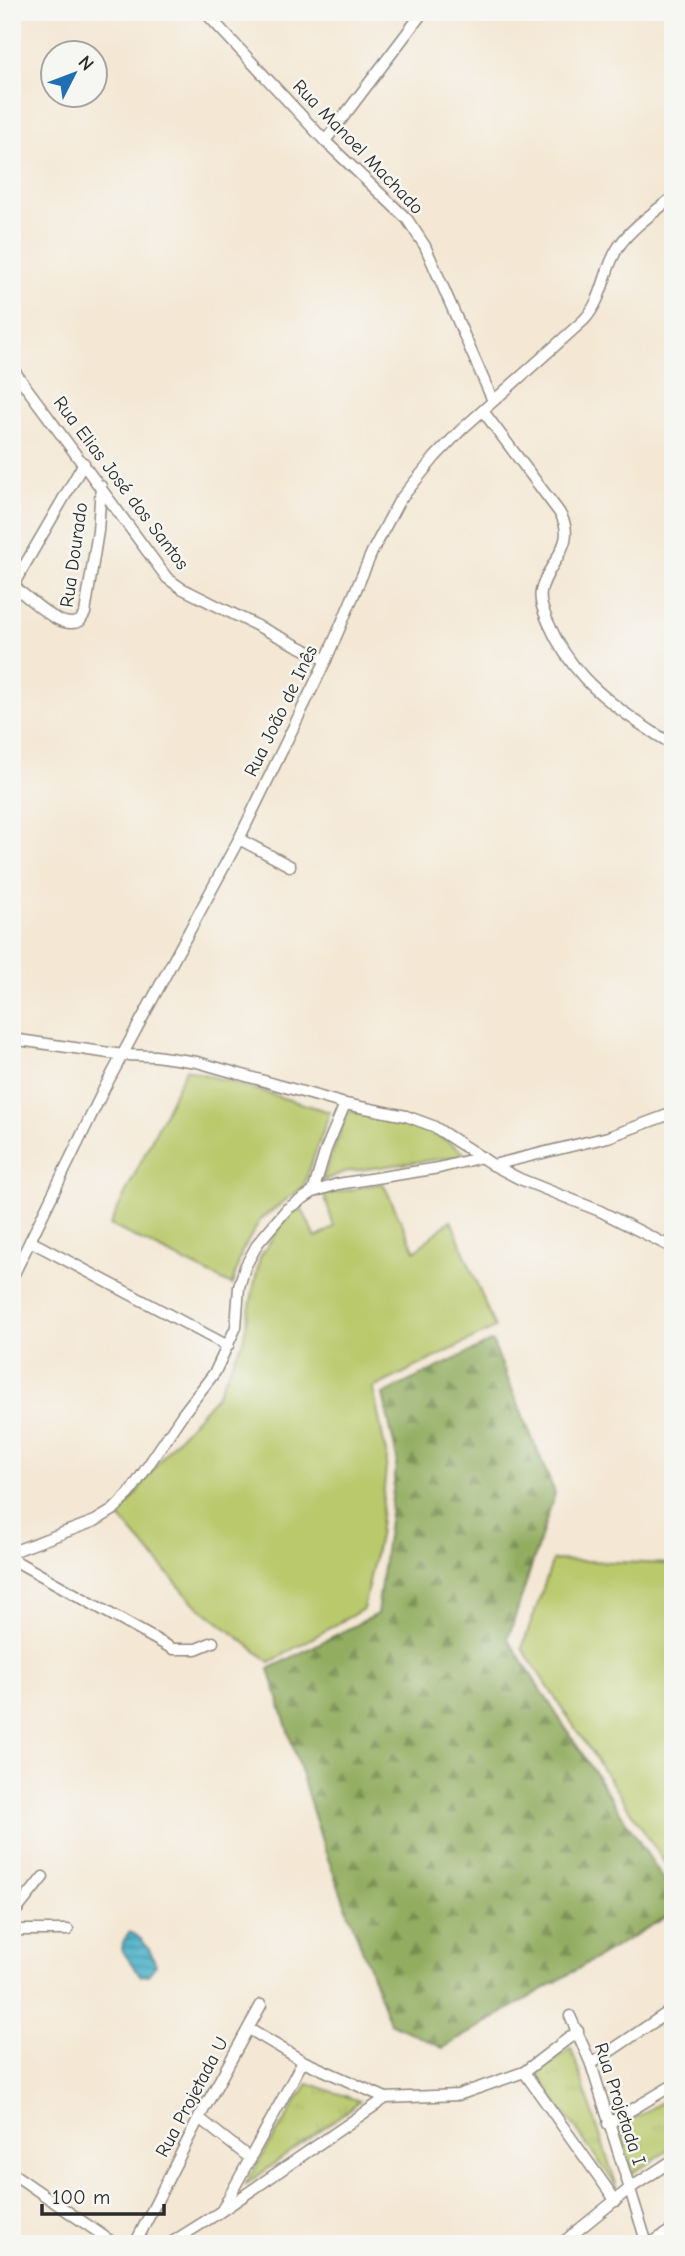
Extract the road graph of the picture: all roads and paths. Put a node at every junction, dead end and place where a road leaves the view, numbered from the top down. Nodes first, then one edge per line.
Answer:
1 (205, 12) edge
2 (423, 12) edge
3 (325, 141) junction
4 (673, 197) edge
5 (12, 368) edge
6 (493, 401) junction
7 (483, 411) junction
8 (84, 463) junction
9 (101, 486) junction
10 (326, 660) junction
11 (673, 744) edge
12 (239, 839) junction
13 (290, 866) dead end
14 (12, 1039) edge
15 (123, 1055) junction
16 (345, 1104) junction
17 (673, 1113) edge
18 (482, 1157) junction
19 (493, 1165) junction
20 (313, 1192) junction
21 (30, 1241) junction
22 (673, 1248) edge
23 (12, 1278) edge
24 (228, 1346) junction
25 (12, 1552) edge
26 (12, 1559) edge
27 (213, 1642) dead end
28 (43, 1877) dead end
29 (12, 1916) edge
30 (12, 1930) edge
31 (68, 1930) dead end
32 (261, 2005) dead end
33 (673, 2009) edge
34 (570, 2016) dead end
35 (248, 2029) junction
36 (578, 2031) junction
37 (303, 2062) junction
38 (591, 2064) junction
39 (524, 2072) junction
40 (673, 2085) edge
41 (386, 2098) junction
42 (199, 2118) junction
43 (608, 2124) junction
44 (251, 2159) junction
45 (673, 2160) edge
46 (12, 2173) edge
47 (629, 2189) junction
48 (616, 2201) junction
49 (220, 2213) junction
50 (673, 2229) edge
51 (115, 2244) edge
52 (135, 2244) edge
53 (169, 2244) edge
54 (561, 2244) edge
55 (648, 2244) edge

1 - 3 street, Rua Manoel Machado
2 - 3 street
3 - 6 street, Rua Manoel Machado
4 - 6 street, Rua João de Inês
5 - 8 street, Rua Elias José dos Santos
6 - 7 street, Rua João de Inês
7 - 10 street, Rua João de Inês
7 - 11 street
8 - 9 street, Rua Elias José dos Santos
8 - 9 street, Rua Dourado
9 - 10 street, Rua Elias José dos Santos
10 - 12 street, Rua João de Inês
12 - 13 street
12 - 15 street, Rua João de Inês
14 - 15 street
15 - 16 street
15 - 21 street, Rua João de Inês
16 - 18 street
16 - 20 street
17 - 19 street
18 - 19 street
18 - 20 street
19 - 22 street
20 - 24 street
21 - 23 street, Rua João de Inês
21 - 24 street
24 - 25 street
26 - 27 street
28 - 29 street
30 - 31 street
32 - 35 street, Rua Projetada U
33 - 38 street
34 - 36 street, Rua Projetada I
35 - 37 street
35 - 42 street, Rua Projetada U
36 - 38 street, Rua Projetada I
36 - 39 street
37 - 41 street
37 - 44 street
38 - 43 street, Rua Projetada I
39 - 41 street
39 - 48 street
40 - 43 street
41 - 49 street
42 - 44 street
42 - 52 street, Rua Projetada U
43 - 47 street, Rua Projetada I
44 - 49 street
45 - 47 street
46 - 51 street
47 - 48 street
47 - 55 street, Rua Projetada I
48 - 54 street
49 - 53 street
50 - 55 street

